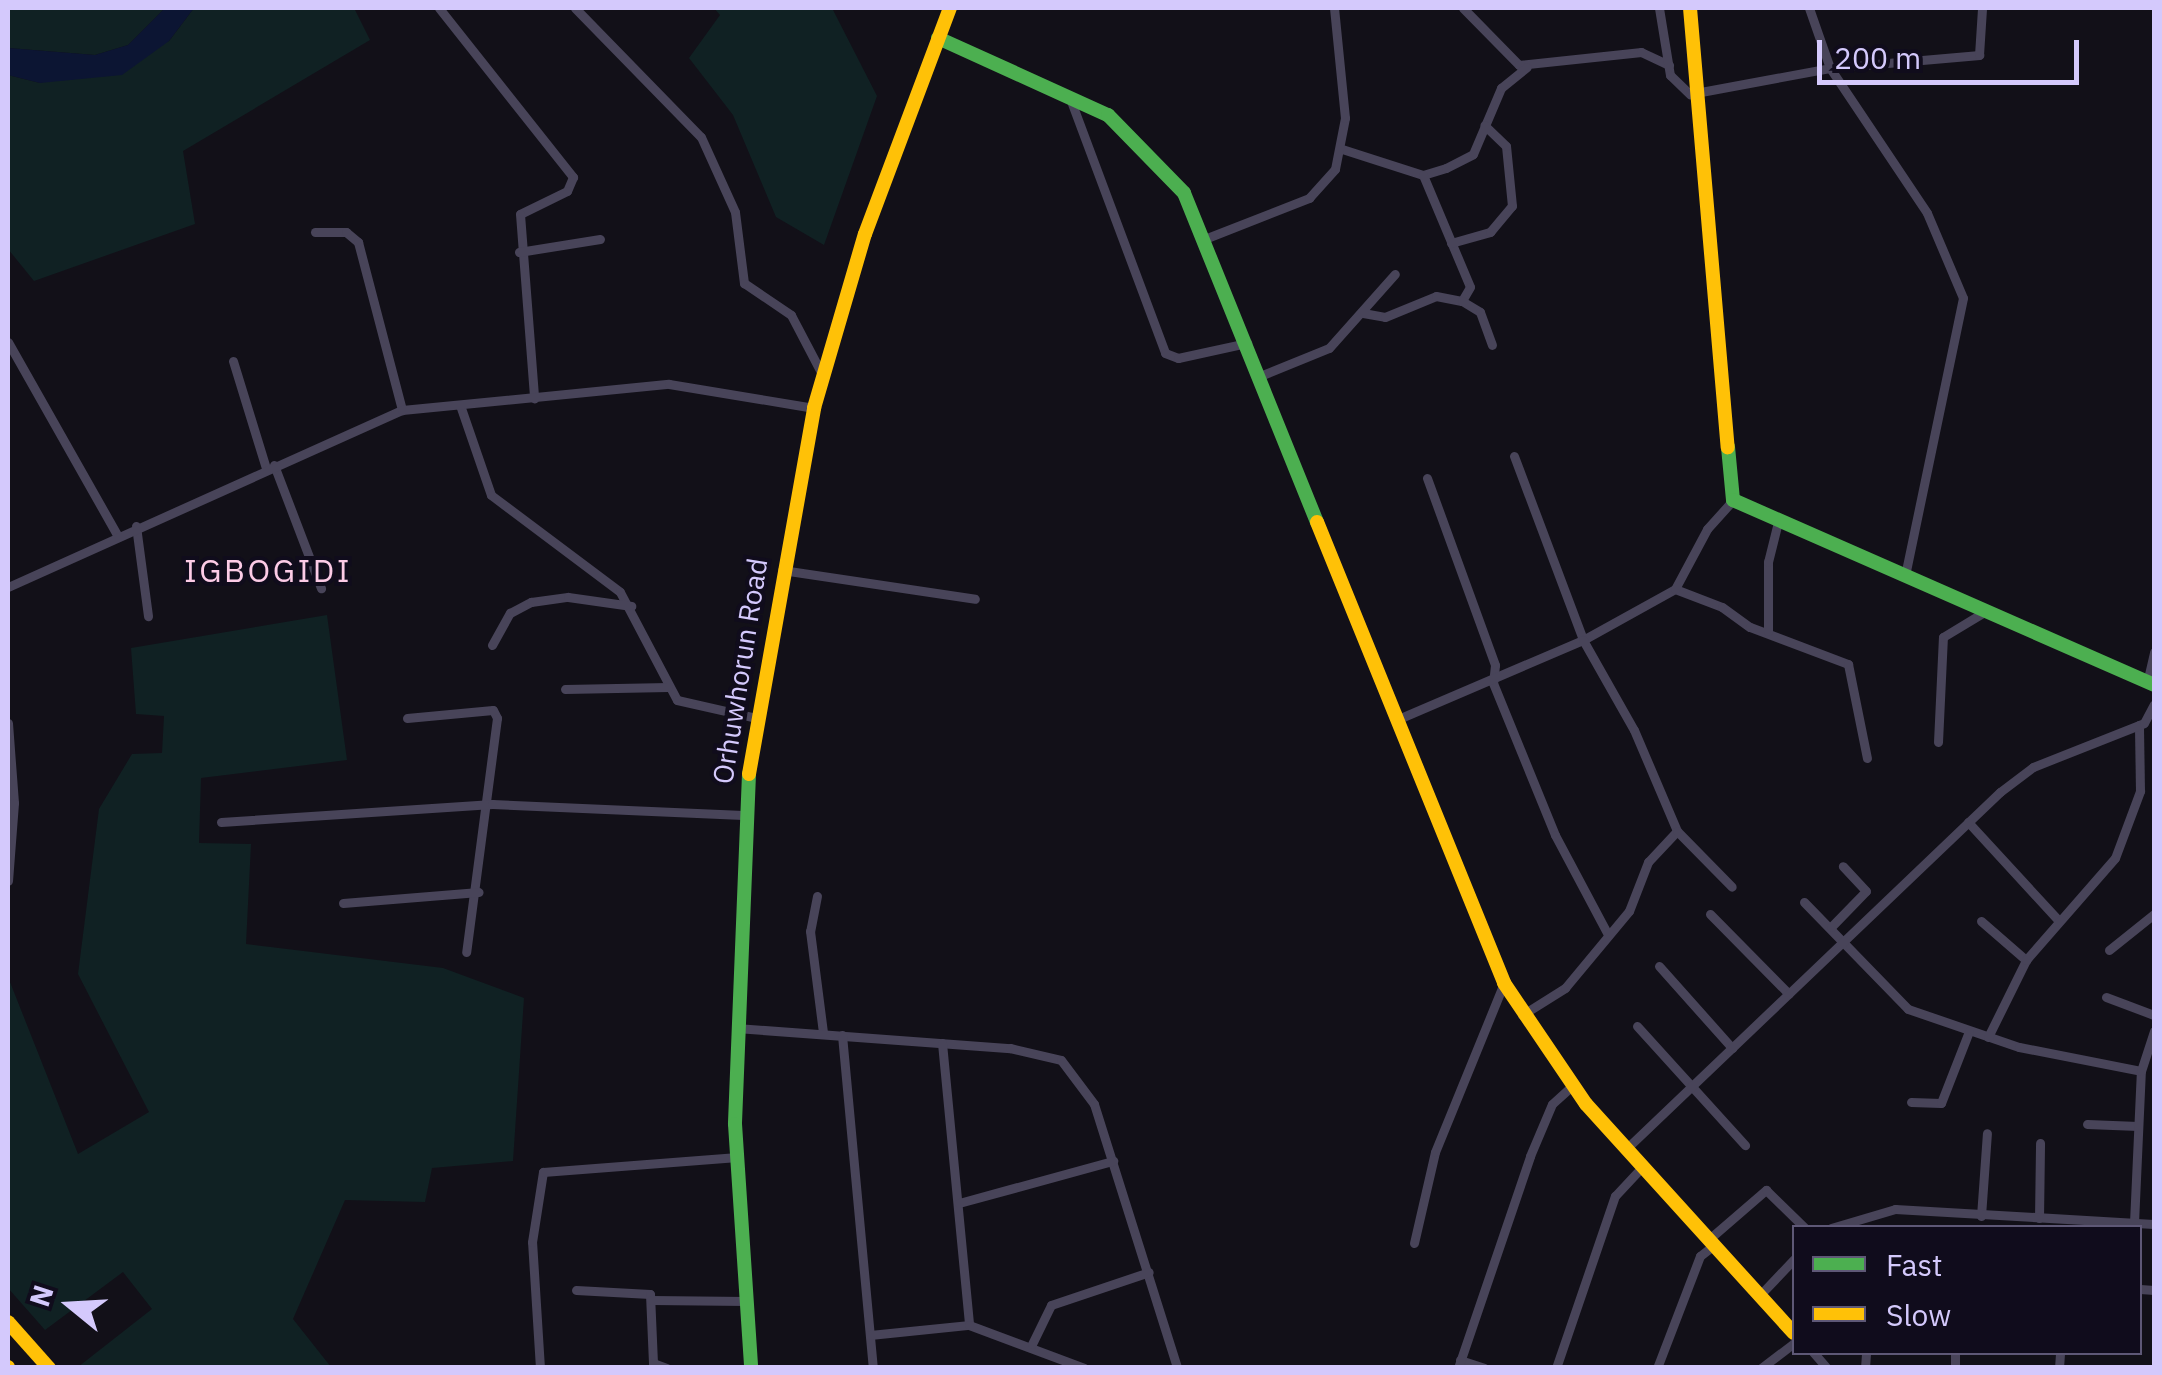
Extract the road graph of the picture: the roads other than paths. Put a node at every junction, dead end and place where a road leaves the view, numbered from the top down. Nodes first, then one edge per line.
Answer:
1 (438, 8) edge
2 (575, 8) edge
3 (950, 8) edge
4 (1334, 8) edge
5 (1463, 8) edge
6 (1659, 8) edge
7 (1690, 8) edge
8 (1809, 8) edge
9 (1982, 8) edge
10 (938, 38) junction
11 (1669, 64) junction
12 (1527, 66) junction
13 (1830, 68) junction
14 (1068, 93) junction
15 (1699, 94) junction
16 (1484, 125) junction
17 (1342, 149) junction
18 (1424, 176) junction
19 (315, 232) dead end
20 (600, 238) dead end
21 (1207, 238) junction
22 (1451, 243) junction
23 (520, 252) junction
24 (1395, 274) dead end
25 (1462, 301) junction
26 (1363, 312) junction
27 (8, 342) edge
28 (1250, 342) junction
29 (1492, 345) dead end
30 (233, 361) dead end
31 (823, 376) junction
32 (1260, 376) junction
33 (534, 398) junction
34 (460, 405) junction
35 (814, 408) junction
36 (402, 410) junction
37 (1514, 456) dead end
38 (270, 466) junction
39 (1427, 478) dead end
40 (1733, 500) junction
41 (1778, 522) junction
42 (136, 526) junction
43 (118, 535) junction
44 (780, 570) junction
45 (1905, 576) junction
46 (8, 587) edge
47 (321, 588) dead end
48 (1675, 589) junction
49 (974, 598) dead end
50 (631, 606) junction
51 (1987, 610) junction
52 (148, 616) dead end
53 (1768, 631) junction
54 (1583, 640) junction
55 (492, 646) dead end
56 (2154, 652) edge
57 (1493, 683) junction
58 (2151, 684) edge
59 (668, 688) junction
60 (565, 689) dead end
61 (2154, 704) edge
62 (407, 718) dead end
63 (756, 718) junction
64 (1394, 722) junction
65 (8, 723) edge
66 (2139, 725) junction
67 (1938, 742) dead end
68 (1868, 758) dead end
69 (492, 804) junction
70 (743, 815) junction
71 (222, 822) dead end
72 (1968, 822) junction
73 (1677, 831) junction
74 (1843, 866) dead end
75 (8, 880) edge
76 (1732, 887) dead end
77 (479, 892) junction
78 (817, 896) dead end
79 (343, 902) dead end
80 (1804, 902) dead end
81 (1710, 914) dead end
82 (2154, 914) edge
83 (2058, 920) junction
84 (1981, 921) dead end
85 (1831, 928) junction
86 (1607, 933) junction
87 (1844, 944) junction
88 (2109, 950) dead end
89 (466, 952) dead end
90 (2026, 960) junction
91 (1659, 966) dead end
92 (1504, 983) junction
93 (1789, 994) junction
94 (2106, 997) dead end
95 (1522, 1014) junction
96 (2154, 1015) edge
97 (1637, 1026) dead end
98 (736, 1028) junction
99 (1968, 1031) junction
100 (2154, 1031) edge
101 (822, 1032) junction
102 (842, 1035) junction
103 (1988, 1037) junction
104 (942, 1042) junction
105 (1732, 1048) junction
106 (2140, 1071) junction
107 (1689, 1085) junction
108 (1572, 1086) junction
109 (1911, 1102) dead end
110 (2087, 1124) dead end
111 (2138, 1126) junction
112 (1986, 1133) dead end
113 (2040, 1143) dead end
114 (1746, 1145) dead end
115 (1626, 1149) junction
116 (737, 1157) junction
117 (1112, 1160) junction
118 (1642, 1167) junction
119 (959, 1203) junction
120 (1981, 1216) junction
121 (2039, 1218) junction
122 (2134, 1223) junction
123 (2061, 1224) edge
124 (2154, 1224) edge
125 (1802, 1225) edge
126 (1838, 1225) edge
127 (1414, 1243) dead end
128 (1711, 1243) junction
129 (1792, 1261) edge
130 (1149, 1272) junction
131 (576, 1290) dead end
132 (1758, 1296) junction
133 (651, 1300) junction
134 (746, 1301) junction
135 (8, 1322) edge
136 (969, 1324) junction
137 (1792, 1331) edge
138 (870, 1335) junction
139 (1032, 1344) junction
140 (1792, 1345) edge
141 (1459, 1364) edge
142 (49, 1368) edge
143 (540, 1368) edge
144 (666, 1368) edge
145 (751, 1368) edge
146 (873, 1368) edge
147 (1084, 1368) edge
148 (1177, 1368) edge
149 (1484, 1368) edge
150 (1556, 1368) edge
151 (1657, 1368) edge
152 (1760, 1368) edge

1 - 23 street
2 - 31 street
3 - 10 street, Orhuwhorun Road
4 - 17 street
5 - 12 street
6 - 11 street
7 - 15 street
8 - 13 street
9 - 13 street
10 - 14 street
10 - 31 street, Orhuwhorun Road
11 - 12 street
11 - 15 street
12 - 16 street
13 - 15 street
13 - 45 street
14 - 21 street
14 - 28 street
15 - 40 street
16 - 18 street
16 - 22 street
17 - 18 street
17 - 21 street
18 - 22 street
19 - 36 street
20 - 23 street
21 - 28 street
22 - 25 street
23 - 33 street
24 - 26 street
25 - 26 street
25 - 29 street
26 - 32 street
27 - 43 street
28 - 32 street
30 - 38 street
31 - 35 street, Orhuwhorun Road
32 - 64 street
33 - 34 street
33 - 35 street
34 - 36 street
34 - 50 street
35 - 44 street, Orhuwhorun Road
36 - 38 street
37 - 54 street
38 - 42 street
38 - 47 street
39 - 57 street
40 - 41 street
40 - 48 street
41 - 45 street
41 - 53 street
42 - 43 street
42 - 52 street
43 - 46 street
44 - 49 street
44 - 63 street, Orhuwhorun Road
45 - 51 street
48 - 53 street
48 - 54 street
50 - 55 street
50 - 59 street
51 - 58 street
51 - 67 street
53 - 68 street
54 - 57 street
54 - 73 street
56 - 58 street
57 - 64 street
57 - 86 street
59 - 60 street
59 - 63 street
61 - 66 street
62 - 69 street
63 - 70 street, Orhuwhorun Road
64 - 92 street
65 - 75 street
66 - 72 street
66 - 83 street
69 - 70 street
69 - 71 street
69 - 77 street
70 - 98 street, Orhuwhorun Road
72 - 83 street
72 - 87 street
73 - 76 street
73 - 86 street
74 - 85 street
77 - 79 street
77 - 89 street
78 - 101 street
80 - 85 street
81 - 93 street
82 - 88 street
83 - 90 street
84 - 90 street
85 - 87 street
86 - 95 street
87 - 93 street
87 - 99 street
90 - 103 street
91 - 105 street
92 - 95 street
92 - 127 street
93 - 105 street
94 - 96 street
95 - 108 street
97 - 107 street
98 - 101 street
98 - 116 street, Orhuwhorun Road
99 - 103 street
99 - 109 street
100 - 106 street
101 - 102 street
102 - 104 street
102 - 138 street
103 - 106 street
104 - 117 street
104 - 119 street
105 - 107 street
106 - 111 street
107 - 114 street
107 - 115 street
108 - 115 street
108 - 141 street
110 - 111 street
111 - 122 street
112 - 120 street
113 - 121 street
115 - 118 street
116 - 134 street, Orhuwhorun Road
116 - 143 street
117 - 119 street
117 - 130 street
118 - 128 street
118 - 150 street
119 - 136 street
120 - 121 street
120 - 126 street
121 - 123 street
122 - 123 street
122 - 124 street
125 - 128 street
128 - 132 street
128 - 151 street
129 - 132 street
130 - 139 street
130 - 148 street
131 - 133 street
132 - 137 street
133 - 134 street
133 - 144 street
134 - 145 street, Orhuwhorun Road
135 - 142 street
136 - 138 street
136 - 139 street
138 - 146 street
139 - 147 street
140 - 152 street
141 - 149 street

